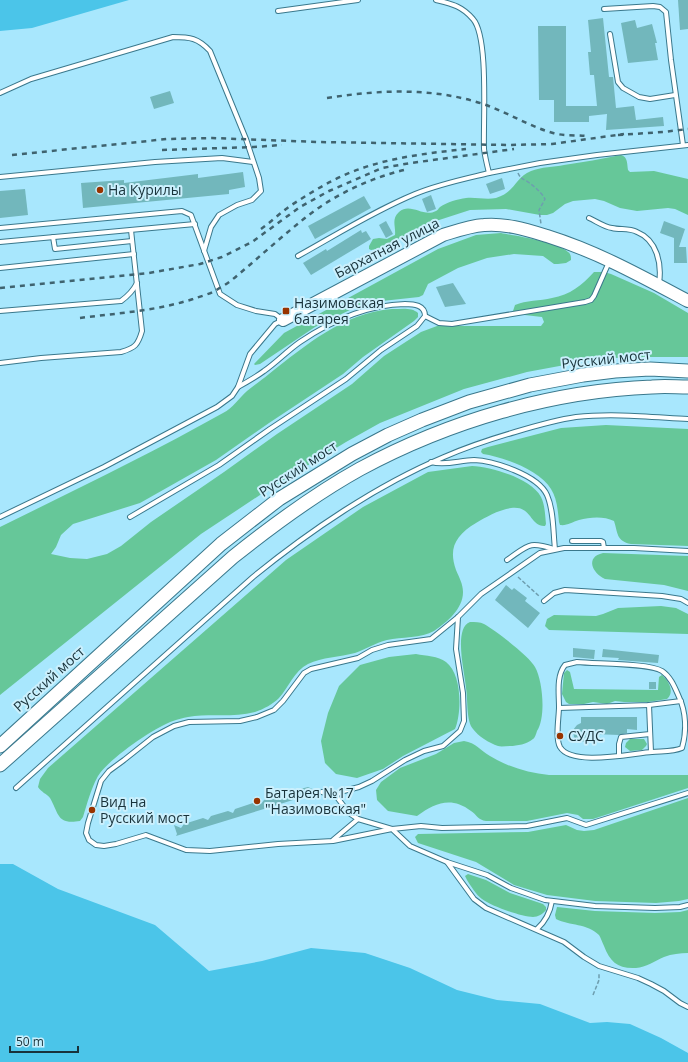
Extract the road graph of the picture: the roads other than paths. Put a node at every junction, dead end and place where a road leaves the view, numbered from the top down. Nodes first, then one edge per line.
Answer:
1 (358, 0) edge
2 (436, 0) edge
3 (604, 9) dead end
4 (278, 11) dead end
5 (610, 34) dead end
6 (0, 93) edge
7 (675, 95) junction
8 (683, 145) junction
9 (688, 145) edge
10 (253, 162) junction
11 (489, 172) junction
12 (0, 177) edge
13 (589, 218) dead end
14 (195, 224) junction
15 (0, 228) edge
16 (131, 230) junction
17 (53, 237) junction
18 (132, 241) junction
19 (0, 242) edge
20 (204, 251) junction
21 (134, 254) junction
22 (298, 256) dead end
23 (610, 260) junction
24 (0, 268) edge
25 (137, 282) junction
26 (658, 285) junction
27 (688, 301) edge
28 (0, 311) edge
29 (425, 316) junction
30 (283, 320) junction
31 (0, 363) edge
32 (688, 371) edge
33 (238, 387) junction
34 (688, 387) edge
35 (688, 420) edge
36 (431, 462) junction
37 (130, 516) dead end
38 (0, 517) edge
39 (572, 541) dead end
40 (604, 548) junction
41 (555, 549) junction
42 (688, 551) edge
43 (507, 560) dead end
44 (544, 601) road end
45 (688, 602) edge
46 (458, 617) junction
47 (681, 701) junction
48 (649, 705) junction
49 (559, 708) junction
50 (650, 734) junction
51 (686, 741) edge
52 (0, 746) edge
53 (651, 752) junction
54 (619, 756) junction
55 (0, 765) edge
56 (16, 788) dead end
57 (322, 792) dead end
58 (688, 793) edge
59 (336, 796) junction
60 (358, 820) junction
61 (392, 829) junction
62 (333, 841) junction
63 (447, 862) junction
64 (552, 901) junction
65 (688, 905) edge
66 (537, 929) junction
67 (688, 1007) edge

1 - 4 lane
2 - 11 lane
3 - 7 lane
5 - 7 lane
6 - 10 lane
7 - 8 lane
8 - 9 lane
8 - 11 lane
10 - 12 lane
10 - 20 lane
11 - 22 lane
13 - 26 lane
14 - 15 lane
14 - 16 lane
14 - 20 lane
16 - 17 lane
16 - 18 lane
17 - 18 lane
17 - 19 lane
18 - 21 lane
20 - 30 lane
21 - 24 lane
21 - 25 lane
23 - 26 street, Бархатная улица
23 - 29 lane
23 - 30 street, Бархатная улица
25 - 28 lane
25 - 31 lane
26 - 27 street, Бархатная улица
29 - 33 lane
29 - 37 lane
30 - 33 lane
32 - 52 main road, Русский мост
33 - 38 lane
34 - 55 main road
35 - 36 lane
36 - 41 lane
36 - 56 lane
39 - 40 lane
40 - 41 lane
40 - 42 lane
41 - 43 lane
41 - 46 lane
44 - 45 lane
46 - 59 lane
46 - 62 lane
47 - 48 lane
47 - 49 lane
47 - 51 lane
48 - 49 lane
48 - 50 lane
49 - 54 lane
50 - 53 lane
50 - 54 lane
51 - 53 lane
53 - 54 lane
57 - 59 lane
58 - 61 lane
59 - 60 lane
60 - 61 lane
60 - 62 lane
61 - 62 lane
61 - 63 lane
63 - 64 lane
63 - 66 lane
64 - 65 lane
64 - 66 lane
66 - 67 lane

